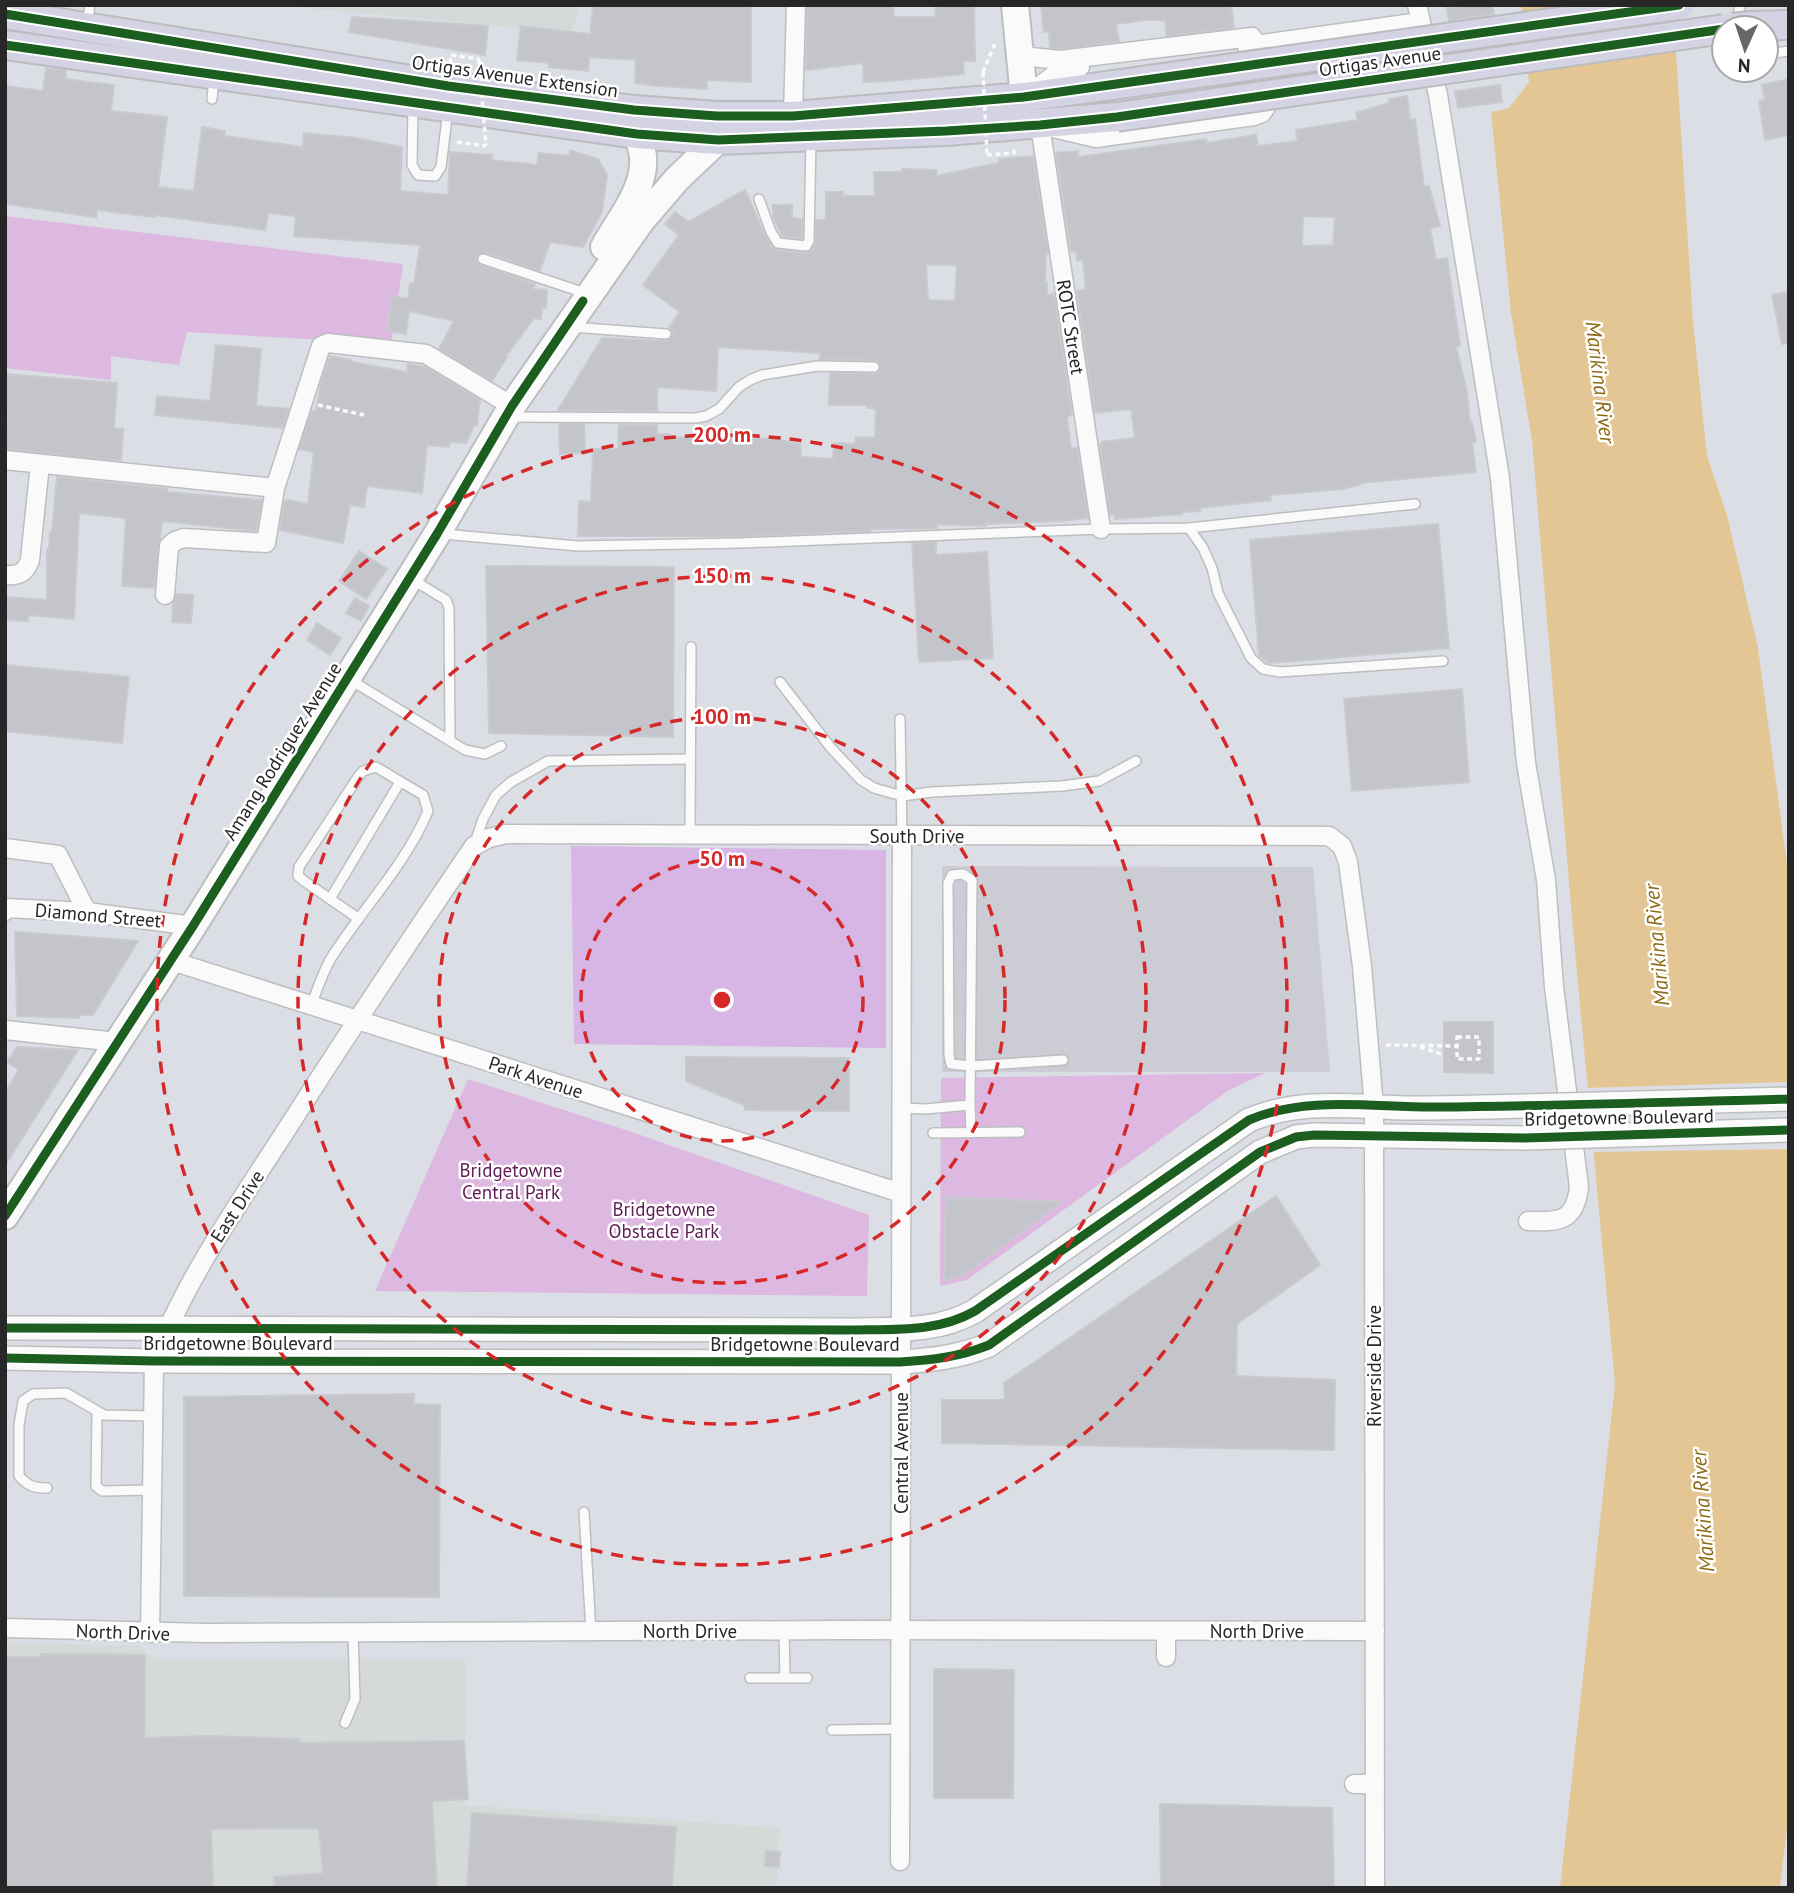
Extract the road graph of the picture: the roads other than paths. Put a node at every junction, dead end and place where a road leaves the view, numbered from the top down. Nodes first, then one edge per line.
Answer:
1 (796, 5) edge
2 (1015, 5) edge
3 (1679, 5) edge
4 (1418, 13) edge
5 (5, 14) edge
6 (89, 16) edge
7 (1710, 28) edge
8 (5, 45) edge
9 (1257, 45) junction
10 (1021, 56) junction
11 (1024, 97) junction
12 (413, 103) junction
13 (449, 108) junction
14 (1040, 125) junction
15 (802, 126) junction
16 (637, 134) junction
17 (718, 139) junction
18 (760, 199) dead end
19 (483, 259) dead end
20 (586, 296) junction
21 (566, 326) junction
22 (666, 334) dead end
23 (874, 367) dead end
24 (509, 411) junction
25 (5, 460) edge
26 (40, 464) junction
27 (275, 488) junction
28 (1415, 504) dead end
29 (1101, 528) junction
30 (1189, 528) junction
31 (438, 534) junction
32 (5, 575) edge
33 (410, 578) junction
34 (165, 595) dead end
35 (691, 647) dead end
36 (1443, 661) dead end
37 (348, 678) junction
38 (780, 681) dead end
39 (900, 719) dead end
40 (450, 741) junction
41 (501, 746) dead end
42 (690, 759) junction
43 (1136, 761) dead end
44 (400, 782) junction
45 (902, 796) junction
46 (690, 835) junction
47 (902, 836) junction
48 (482, 842) junction
49 (1342, 846) joint
50 (5, 848) edge
51 (330, 899) junction
52 (5, 911) edge
53 (87, 912) junction
54 (359, 919) junction
55 (193, 926) junction
56 (172, 961) junction
57 (311, 1005) junction
58 (358, 1020) junction
59 (5, 1030) edge
60 (117, 1042) junction
61 (1063, 1060) dead end
62 (971, 1066) junction
63 (1789, 1099) edge
64 (970, 1105) junction
65 (1374, 1107) junction
66 (902, 1108) junction
67 (1789, 1130) edge
68 (971, 1132) junction
69 (1020, 1132) dead end
70 (933, 1133) dead end
71 (1374, 1136) junction
72 (901, 1192) junction
73 (5, 1216) edge
74 (1528, 1221) dead end
75 (5, 1328) edge
76 (166, 1329) junction
77 (900, 1329) junction
78 (5, 1358) edge
79 (154, 1361) junction
80 (901, 1362) junction
81 (97, 1413) junction
82 (152, 1416) junction
83 (47, 1488) dead end
84 (151, 1490) junction
85 (584, 1512) dead end
86 (5, 1628) edge
87 (901, 1630) junction
88 (784, 1631) junction
89 (1166, 1631) junction
90 (1375, 1631) junction
91 (353, 1632) junction
92 (591, 1632) junction
93 (150, 1633) junction
94 (1166, 1657) dead end
95 (750, 1678) dead end
96 (785, 1678) junction
97 (807, 1678) dead end
98 (345, 1723) dead end
99 (901, 1729) junction
100 (832, 1730) dead end
101 (1354, 1784) dead end
102 (1375, 1784) junction
103 (900, 1861) dead end
104 (1375, 1888) edge

1 - 15 street
2 - 10 main road
3 - 11 main road, Ortigas Avenue, bridge
4 - 9 street, Ortigas Avenue
4 - 74 street
5 - 6 main road, Ortigas Avenue Extension
6 - 15 main road, Ortigas Avenue Extension
7 - 14 main road, Ortigas Avenue, bridge
8 - 12 main road, Ortigas Avenue Extension
9 - 10 street, Ortigas Avenue
9 - 11 street, Ortigas Avenue
9 - 14 street
10 - 11 main road
11 - 15 main road, Ortigas Avenue Extension
12 - 13 main road, Ortigas Avenue Extension
12 - 13 lane
13 - 16 main road, Ortigas Avenue Extension
14 - 15 main road, Ortigas Avenue Extension
14 - 29 street, ROTC Street
15 - 17 main road, Ortigas Avenue Extension
15 - 18 lane
16 - 17 main road, Ortigas Avenue Extension
16 - 20 main road, Amang Rodriguez Avenue
17 - 20 main road, Amang Rodriguez Avenue
19 - 20 lane
20 - 21 main road, Amang Rodriguez Avenue
21 - 22 lane
21 - 24 main road, Amang Rodriguez Avenue
23 - 24 lane
24 - 27 street
24 - 31 main road, Amang Rodriguez Avenue
25 - 26 street
26 - 27 street
26 - 32 street
27 - 34 street
28 - 30 lane
29 - 30 lane
29 - 31 lane
30 - 36 lane
31 - 33 main road, Amang Rodriguez Avenue
33 - 37 main road, Amang Rodriguez Avenue
33 - 40 lane
35 - 42 lane
37 - 40 lane
37 - 55 main road, Amang Rodriguez Avenue
38 - 45 lane
39 - 45 lane
40 - 41 lane
42 - 46 lane
42 - 48 lane
43 - 45 lane
44 - 51 lane
44 - 51 lane
44 - 54 lane
45 - 47 lane
46 - 47 street, South Drive
46 - 48 street, South Drive
47 - 49 street, South Drive
47 - 66 street, Central Avenue
48 - 58 street, East Drive
49 - 65 street, Riverside Drive
50 - 53 street
51 - 54 lane
52 - 53 street, Diamond Street
53 - 55 street, Diamond Street
54 - 57 lane
55 - 56 main road, Amang Rodriguez Avenue
56 - 57 street, Park Avenue
56 - 60 main road, Amang Rodriguez Avenue
57 - 58 street, Park Avenue
58 - 72 street, Park Avenue
58 - 76 street, East Drive
59 - 60 street
60 - 73 main road, Amang Rodriguez Avenue
61 - 62 lane
62 - 62 lane
62 - 64 lane
63 - 65 street, Bridgetowne Boulevard, bridge
64 - 66 lane
64 - 68 lane
65 - 71 street, Riverside Drive
65 - 77 street, Bridgetowne Boulevard
66 - 72 street, Central Avenue
67 - 71 street, Bridgetowne Boulevard, bridge
68 - 69 lane
68 - 70 lane
71 - 80 street, Bridgetowne Boulevard
71 - 90 street, Riverside Drive
72 - 77 street, Central Avenue
75 - 76 street, Bridgetowne Boulevard
76 - 77 street, Bridgetowne Boulevard
76 - 79 street, East Drive
77 - 80 street, Central Avenue
78 - 79 street, Bridgetowne Boulevard
79 - 80 street, Bridgetowne Boulevard
79 - 82 street, East Drive
80 - 87 street, Central Avenue
81 - 82 lane
81 - 83 lane
81 - 84 lane
82 - 84 street, East Drive
84 - 93 street, East Drive
85 - 92 lane
86 - 93 street, North Drive
87 - 88 street, North Drive
87 - 89 street, North Drive
87 - 99 street, Central Avenue
88 - 92 street, North Drive
88 - 96 lane
89 - 90 street, North Drive
89 - 94 street
90 - 102 street, Riverside Drive
91 - 92 street, North Drive
91 - 93 street, North Drive
91 - 98 lane
95 - 96 lane
96 - 97 lane
99 - 100 lane
99 - 103 street, Central Avenue
101 - 102 street
102 - 104 street, Riverside Drive

